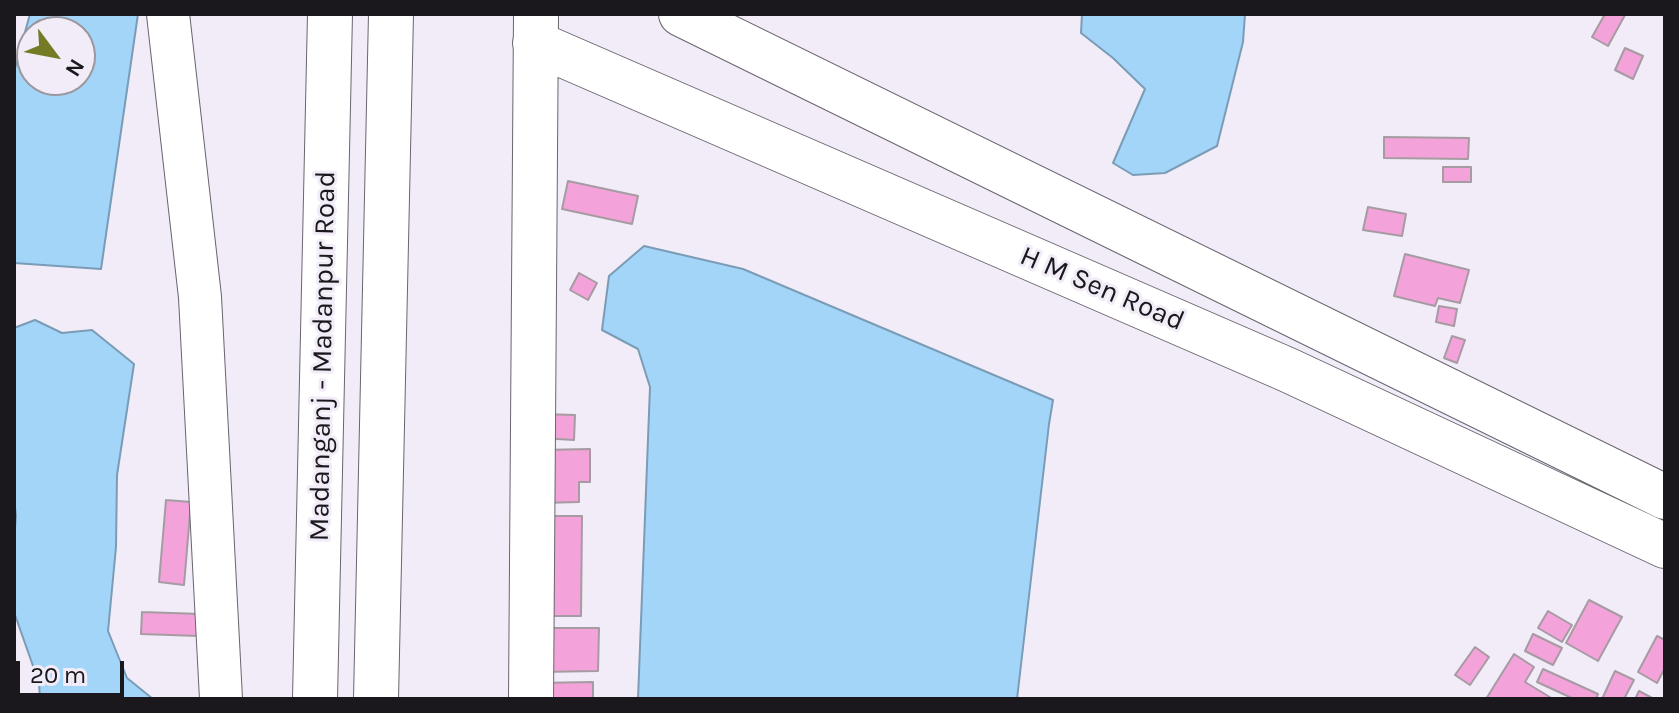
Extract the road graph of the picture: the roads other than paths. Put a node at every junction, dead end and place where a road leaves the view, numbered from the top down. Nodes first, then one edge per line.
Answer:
1 (168, 14) edge
2 (330, 14) edge
3 (391, 14) edge
4 (681, 14) edge
5 (536, 28) edge
6 (1665, 497) edge
7 (1665, 546) edge
8 (221, 699) edge
9 (315, 699) edge
10 (376, 699) edge
11 (531, 699) edge

1 - 8 street
2 - 9 main road, Madanganj - Madanpur Road
3 - 10 main road
4 - 6 main road, H M Sen Road
5 - 7 main road, H M Sen Road
5 - 11 main road

